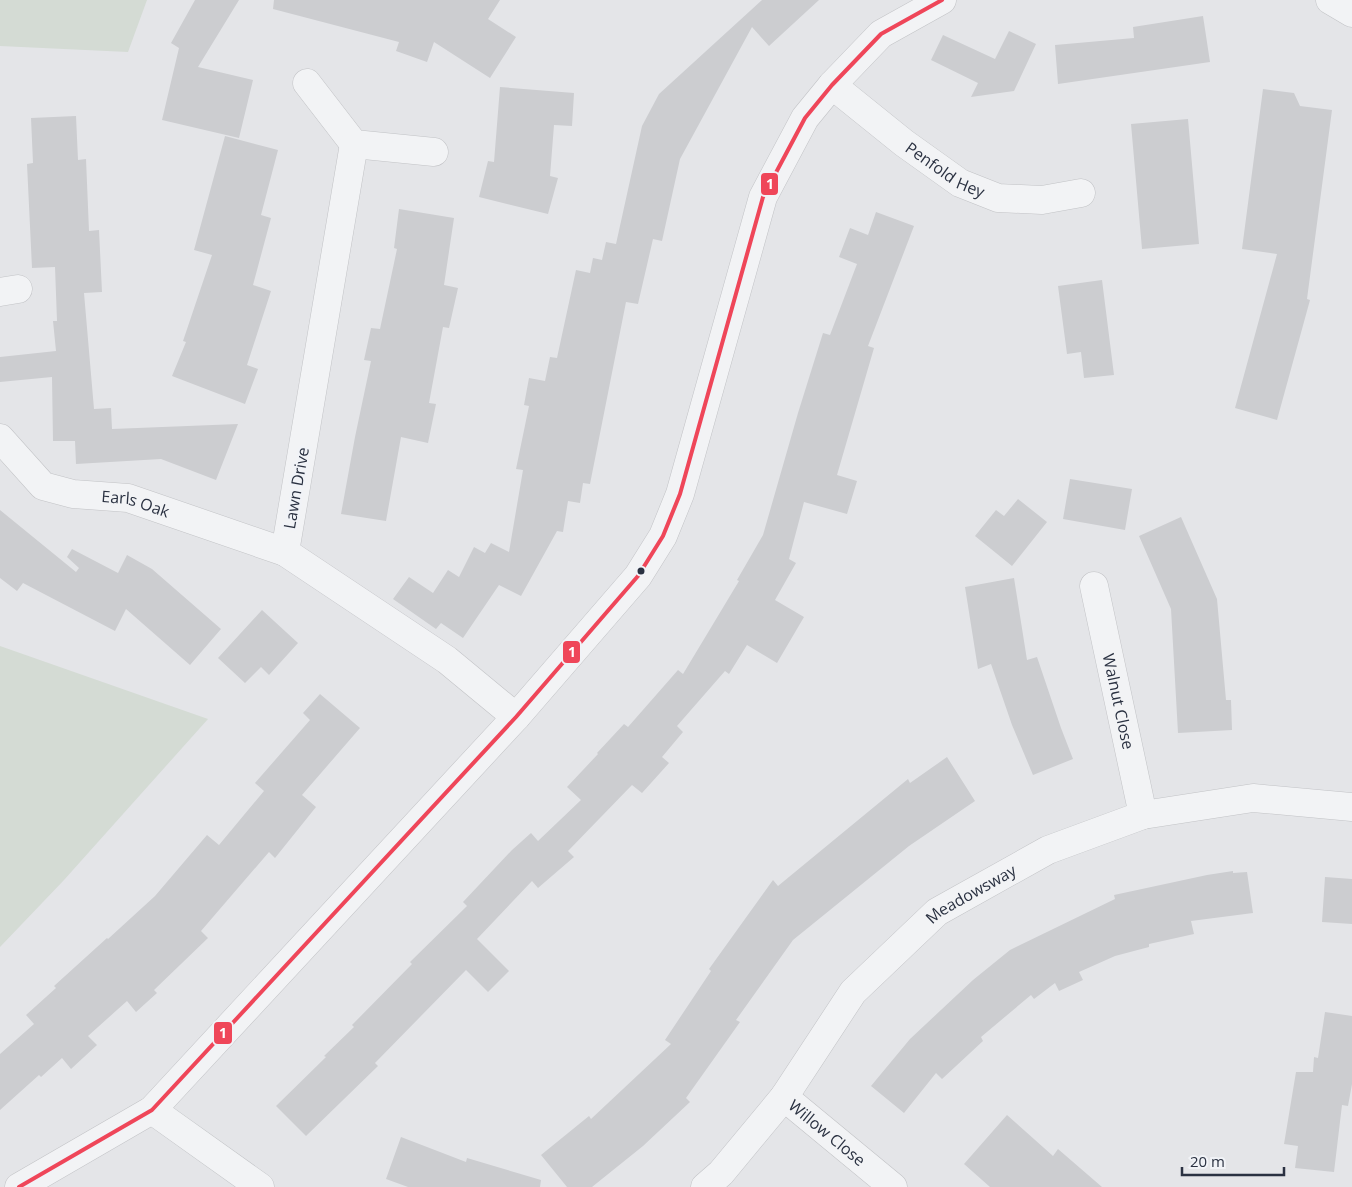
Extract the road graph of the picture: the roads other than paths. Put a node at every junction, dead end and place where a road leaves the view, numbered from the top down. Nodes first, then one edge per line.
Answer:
1 (942, 0) edge
2 (1330, 0) edge
3 (1352, 13) edge
4 (307, 83) dead end
5 (832, 86) junction
6 (354, 144) junction
7 (434, 152) dead end
8 (1081, 193) dead end
9 (0, 438) edge
10 (285, 552) junction
11 (1094, 586) dead end
12 (516, 717) junction
13 (1352, 807) edge
14 (1143, 815) junction
15 (784, 1097) junction
16 (152, 1110) junction
17 (19, 1187) edge
18 (260, 1187) edge
19 (704, 1187) edge
20 (893, 1187) edge

1 - 5 street
2 - 3 street
4 - 6 street
5 - 8 street, Penfold Hey
5 - 12 street
6 - 7 street
6 - 10 street, Lawn Drive
9 - 10 street, Earls Oak
10 - 12 street, Lawn Drive
11 - 14 street, Walnut Close
12 - 16 street
13 - 14 street, Meadowsway
14 - 15 street, Meadowsway
15 - 19 street, Meadowsway
15 - 20 street, Willow Close
16 - 17 street
16 - 18 street

